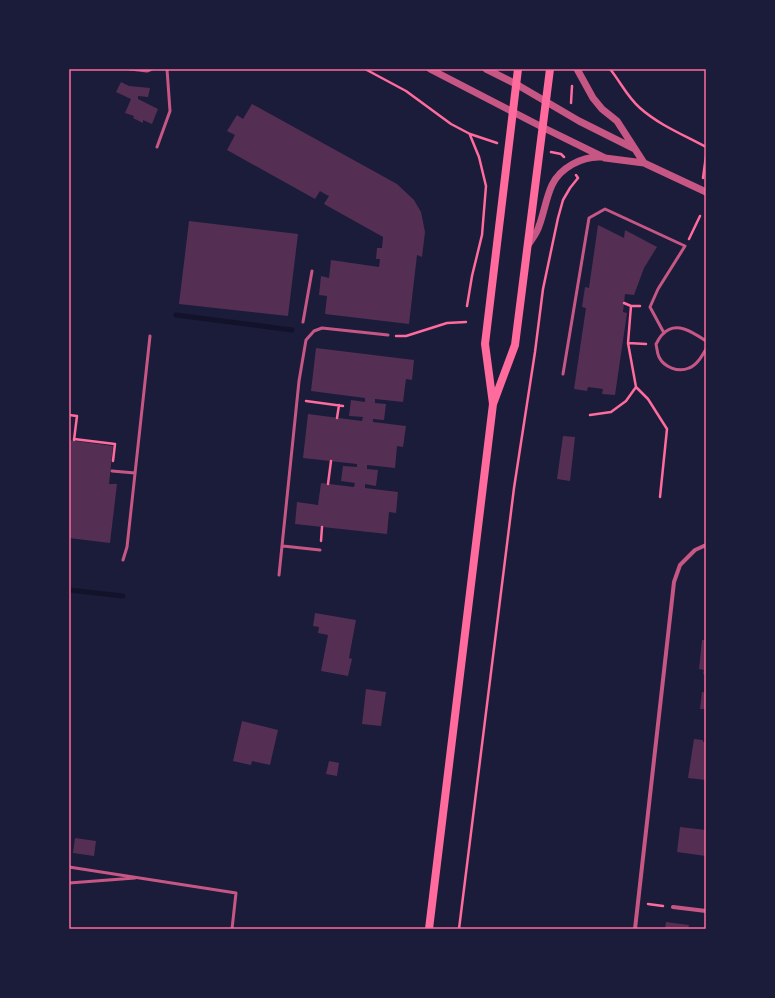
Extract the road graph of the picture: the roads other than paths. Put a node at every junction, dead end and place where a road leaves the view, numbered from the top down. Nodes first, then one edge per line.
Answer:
1 (130, 69) edge
2 (152, 69) edge
3 (167, 69) edge
4 (430, 69) edge
5 (486, 69) edge
6 (518, 69) edge
7 (550, 69) edge
8 (577, 69) edge
9 (516, 84) junction
10 (545, 101) junction
11 (512, 111) junction
12 (542, 127) junction
13 (157, 146) dead end
14 (633, 148) junction
15 (605, 158) junction
16 (644, 163) junction
17 (704, 191) edge
18 (527, 247) junction
19 (312, 271) dead end
20 (303, 322) dead end
21 (664, 332) junction
22 (388, 335) road end
23 (150, 336) dead end
24 (706, 341) edge
25 (706, 349) edge
26 (563, 374) dead end
27 (493, 404) junction
28 (112, 471) road end
29 (135, 473) junction
30 (706, 545) edge
31 (283, 546) junction
32 (320, 550) road end
33 (123, 560) dead end
34 (279, 575) dead end
35 (69, 867) edge
36 (142, 878) junction
37 (69, 883) edge
38 (673, 907) road end
39 (706, 911) edge
40 (232, 929) edge
41 (429, 929) edge
42 (635, 929) edge

1 - 2 lane
3 - 13 lane
4 - 11 street
5 - 9 street
6 - 9 main road
7 - 10 main road
8 - 14 street
9 - 10 street
9 - 11 main road
10 - 12 main road
10 - 14 street
11 - 12 street
11 - 27 main road
12 - 15 street
12 - 18 main road
14 - 16 street
15 - 16 street
15 - 18 street
16 - 17 street
18 - 27 main road
19 - 20 lane
21 - 24 lane
21 - 25 lane
21 - 26 lane
22 - 31 lane
23 - 29 lane
27 - 41 main road
28 - 29 lane
29 - 33 lane
30 - 42 street
31 - 32 lane
31 - 34 lane
35 - 36 lane
36 - 37 lane
36 - 40 lane
38 - 39 street

